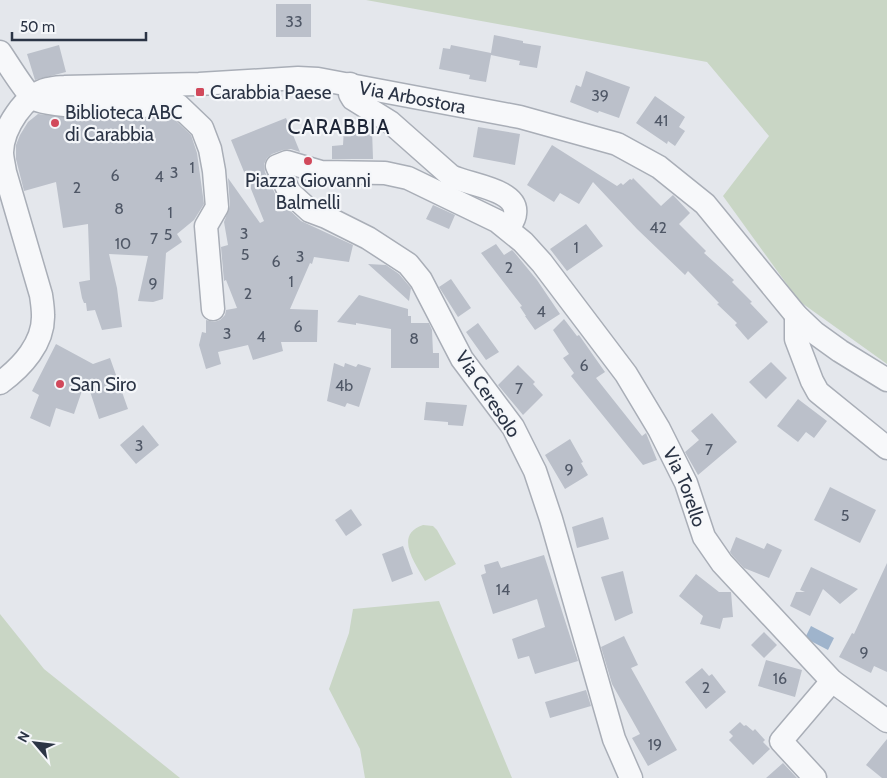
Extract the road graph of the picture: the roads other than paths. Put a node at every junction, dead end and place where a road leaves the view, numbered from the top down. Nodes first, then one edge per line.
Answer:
1 (0, 52) edge
2 (350, 84) junction
3 (32, 98) junction
4 (277, 166) joint
5 (508, 229) junction
6 (213, 309) dead end
7 (796, 315) junction
8 (887, 380) edge
9 (0, 383) edge
10 (887, 448) edge
11 (832, 681) junction
12 (887, 721) edge
13 (631, 778) edge
14 (815, 778) edge

1 - 3 street
2 - 3 street, Via Arbostora
2 - 5 street
2 - 7 street, Via Arbostora
3 - 6 street
3 - 9 street, Via Arbostora
4 - 5 street, Via Torello
4 - 13 street, Via Ceresolo
5 - 11 street, Via Torello
7 - 8 street, Via Arbostora
7 - 10 street
11 - 12 street, Via Torello
11 - 14 street

